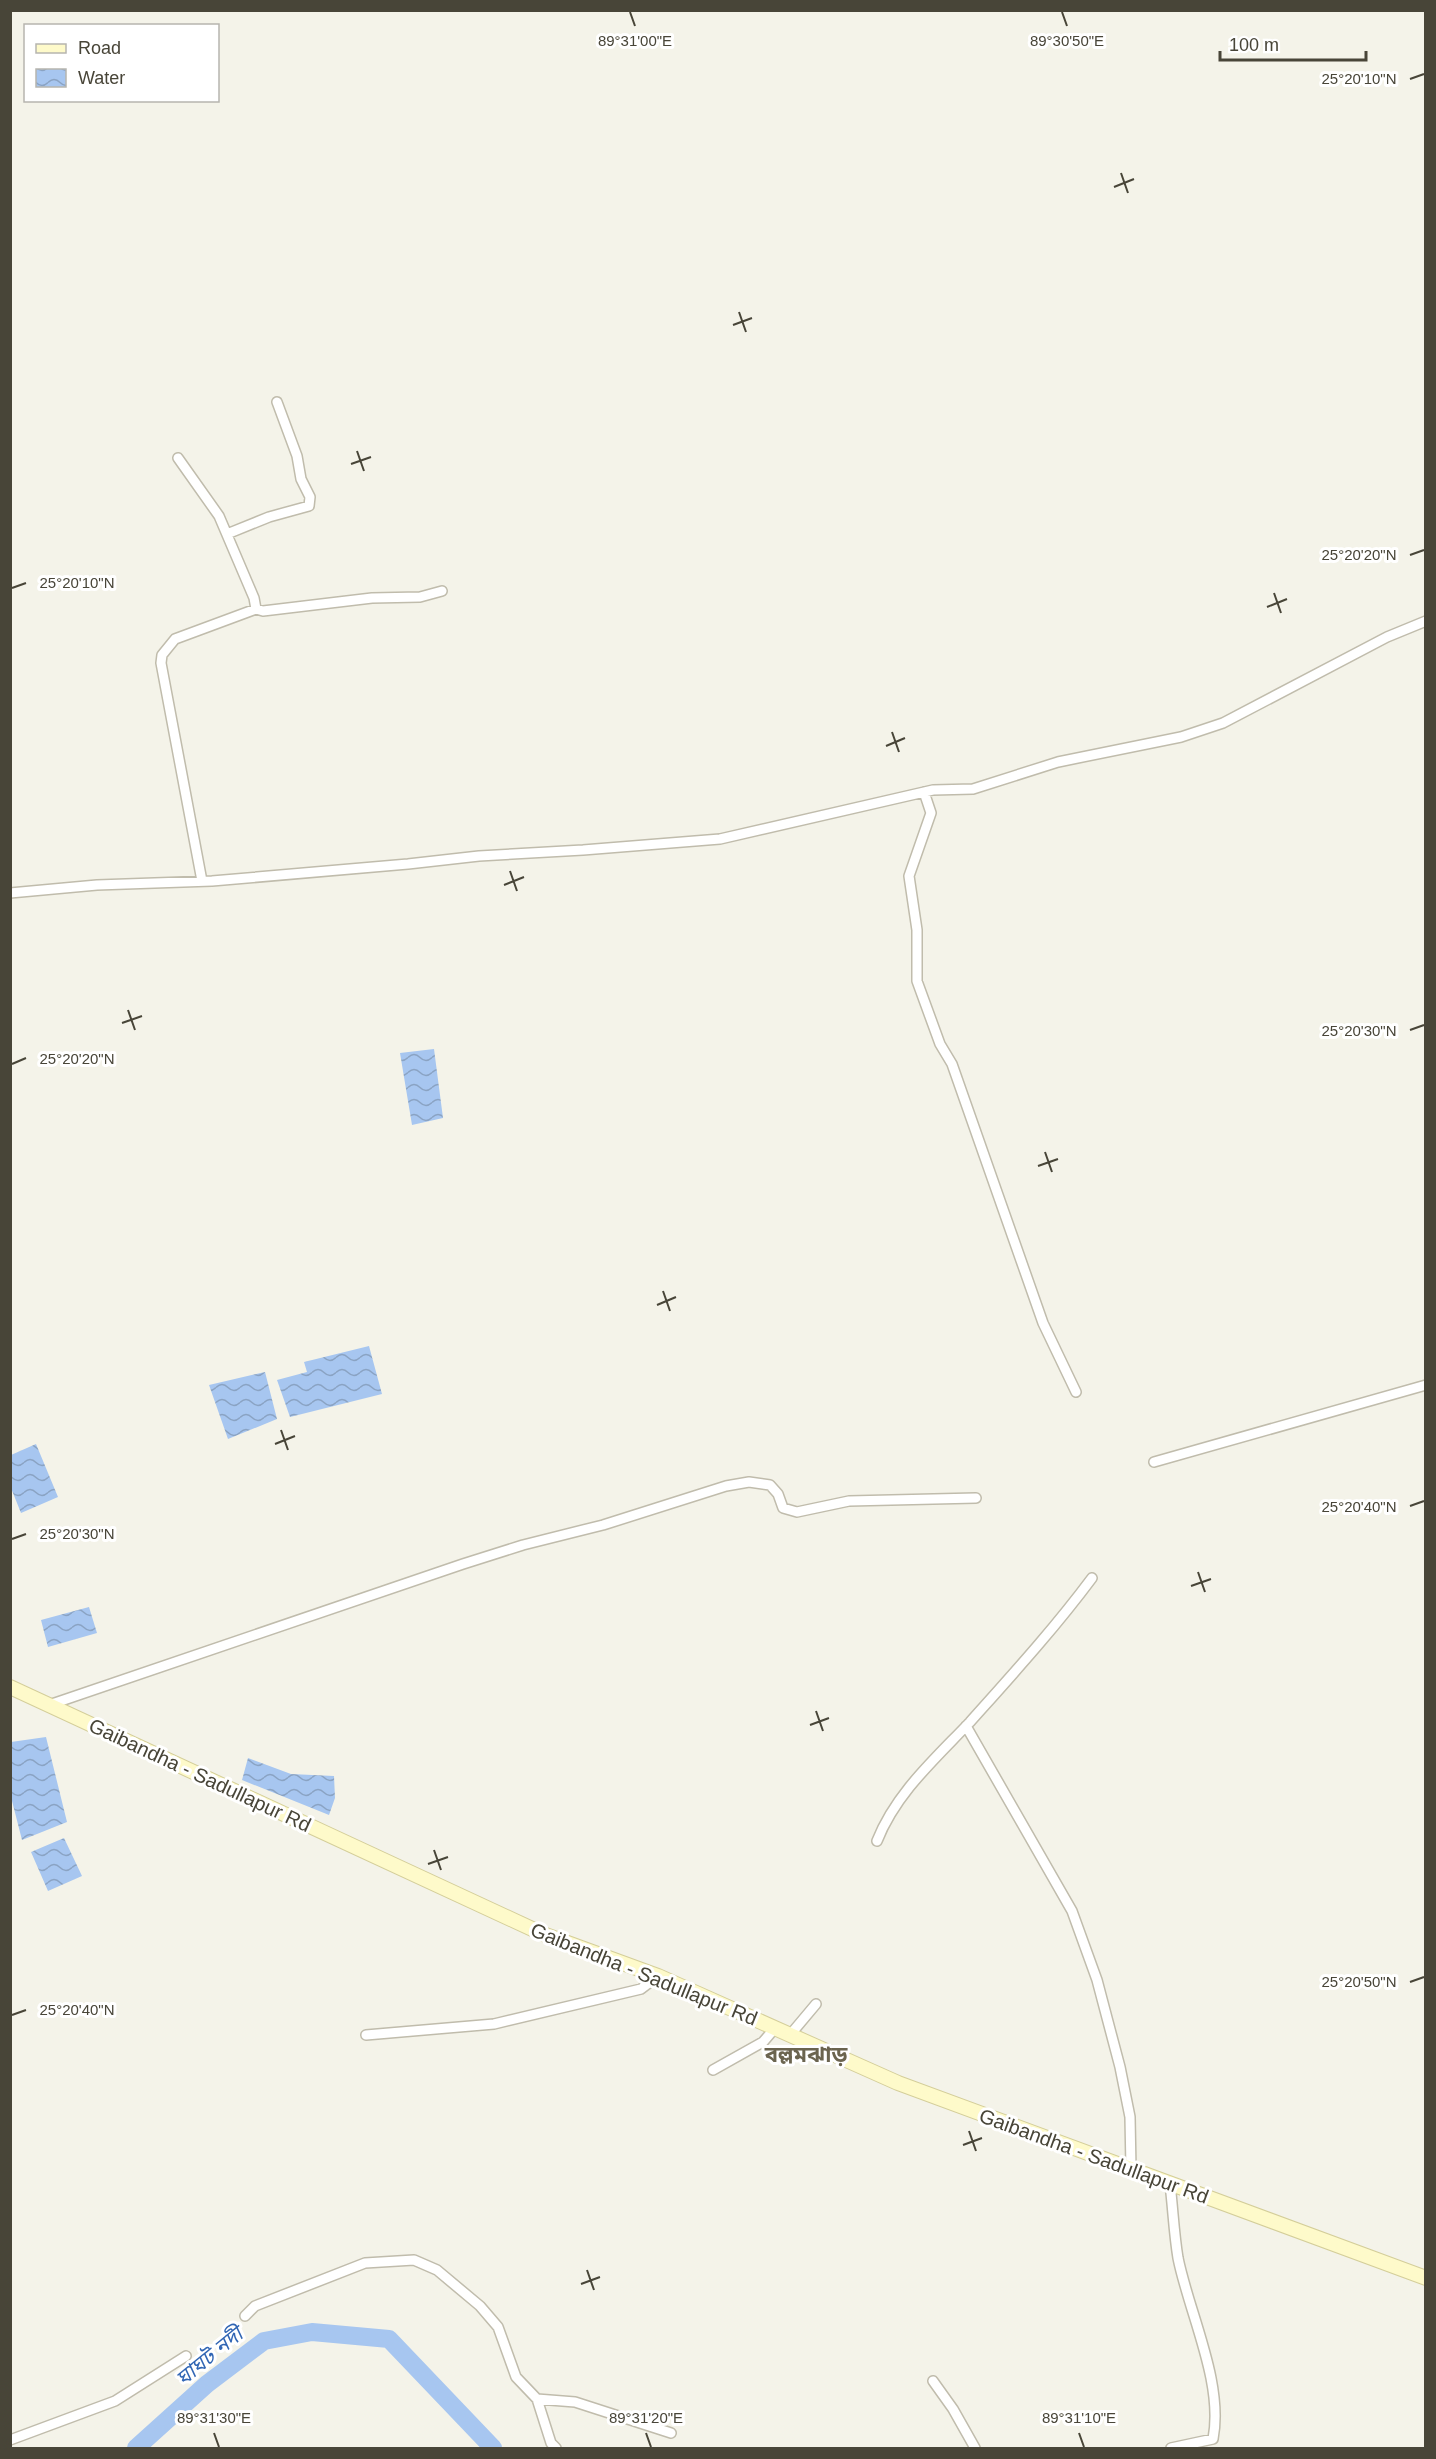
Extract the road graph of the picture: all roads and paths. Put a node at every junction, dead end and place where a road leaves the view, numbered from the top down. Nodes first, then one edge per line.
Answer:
1 (277, 402) dead end
2 (178, 458) dead end
3 (227, 534) junction
4 (442, 591) dead end
5 (256, 609) junction
6 (1425, 621) edge
7 (924, 792) junction
8 (202, 881) junction
9 (10, 892) edge
10 (1425, 1384) edge
11 (1076, 1392) dead end
12 (1154, 1462) dead end
13 (976, 1498) dead end
14 (1092, 1578) dead end
15 (10, 1688) edge
16 (49, 1705) junction
17 (966, 1726) junction
18 (877, 1841) dead end
19 (658, 1976) junction
20 (816, 2004) dead end
21 (775, 2028) junction
22 (790, 2035) junction
23 (366, 2036) dead end
24 (713, 2070) dead end
25 (1131, 2169) junction
26 (1170, 2184) junction
27 (1425, 2278) edge
28 (245, 2316) dead end
29 (186, 2356) dead end
30 (933, 2381) dead end
31 (537, 2399) junction
32 (671, 2433) dead end
33 (10, 2440) edge
34 (556, 2448) edge
35 (975, 2448) edge
36 (1171, 2448) edge

1 - 3 street
2 - 3 street
3 - 5 street
4 - 5 street
5 - 8 street
6 - 7 street
7 - 8 street
7 - 11 street
8 - 9 street
10 - 12 street
13 - 16 street
14 - 17 street
15 - 16 main road, Gaibandha - Sadullapur Rd
16 - 19 main road, Gaibandha - Sadullapur Rd
17 - 18 street
17 - 25 street
19 - 21 main road, Gaibandha - Sadullapur Rd
19 - 23 street
20 - 22 street
21 - 22 main road, Gaibandha - Sadullapur Rd
21 - 24 street
22 - 25 main road, Gaibandha - Sadullapur Rd
25 - 26 main road, Gaibandha - Sadullapur Rd
26 - 27 main road, Gaibandha - Sadullapur Rd
26 - 36 street
28 - 31 street
29 - 33 street
30 - 35 street
31 - 32 street
31 - 34 street

